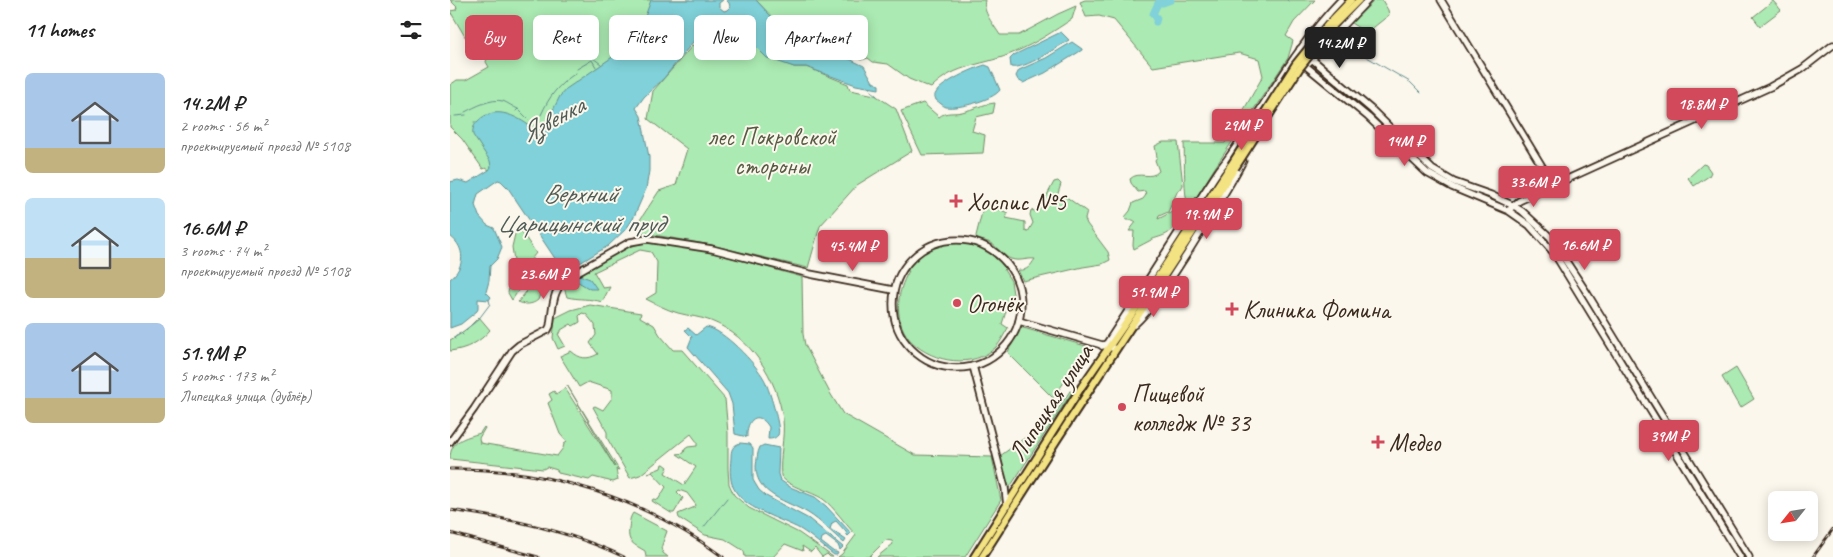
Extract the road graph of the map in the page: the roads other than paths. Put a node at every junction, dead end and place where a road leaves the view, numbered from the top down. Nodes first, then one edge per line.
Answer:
1 (1341, 0) edge
2 (1351, 0) edge
3 (1359, 0) edge
4 (1368, 0) edge
5 (1441, 0) edge
6 (1331, 24) junction
7 (1317, 27) junction
8 (1330, 40) junction
9 (1833, 45) edge
10 (1300, 49) junction
11 (1295, 57) junction
12 (1312, 60) junction
13 (1306, 66) junction
14 (1233, 164) junction
15 (1554, 186) junction
16 (1511, 208) junction
17 (893, 290) junction
18 (1135, 301) junction
19 (1019, 321) junction
20 (1125, 323) junction
21 (1105, 347) junction
22 (1116, 349) junction
23 (973, 366) junction
24 (450, 442) edge
25 (1005, 488) junction
26 (1018, 490) junction
27 (1007, 506) junction
28 (1738, 554) edge
29 (974, 557) edge
30 (982, 557) edge
31 (1749, 557) edge

1 - 7 main road
2 - 6 main road, Липецкая улица
3 - 6 main road, Липецкая улица
4 - 8 main road
5 - 15 main road
6 - 14 main road, Липецкая улица, bridge
7 - 8 main road
7 - 10 main road
8 - 12 main road
9 - 15 main road
10 - 11 main road
10 - 12 main road
11 - 13 main road
11 - 14 main road
12 - 13 main road
12 - 16 main road
13 - 14 main road
13 - 16 main road
14 - 18 main road
14 - 20 main road, Липецкая улица
14 - 22 main road, Липецкая улица
15 - 16 main road
16 - 28 main road
16 - 31 main road
17 - 19 main road
17 - 23 main road
17 - 24 main road
18 - 20 main road
18 - 21 main road
19 - 21 main road
19 - 23 main road
20 - 21 main road, Липецкая улица
21 - 22 main road
21 - 26 main road, Липецкая улица
22 - 30 main road, Липецкая улица
23 - 25 main road
25 - 26 main road
25 - 27 main road
26 - 27 main road, Липецкая улица
27 - 29 main road, Липецкая улица

